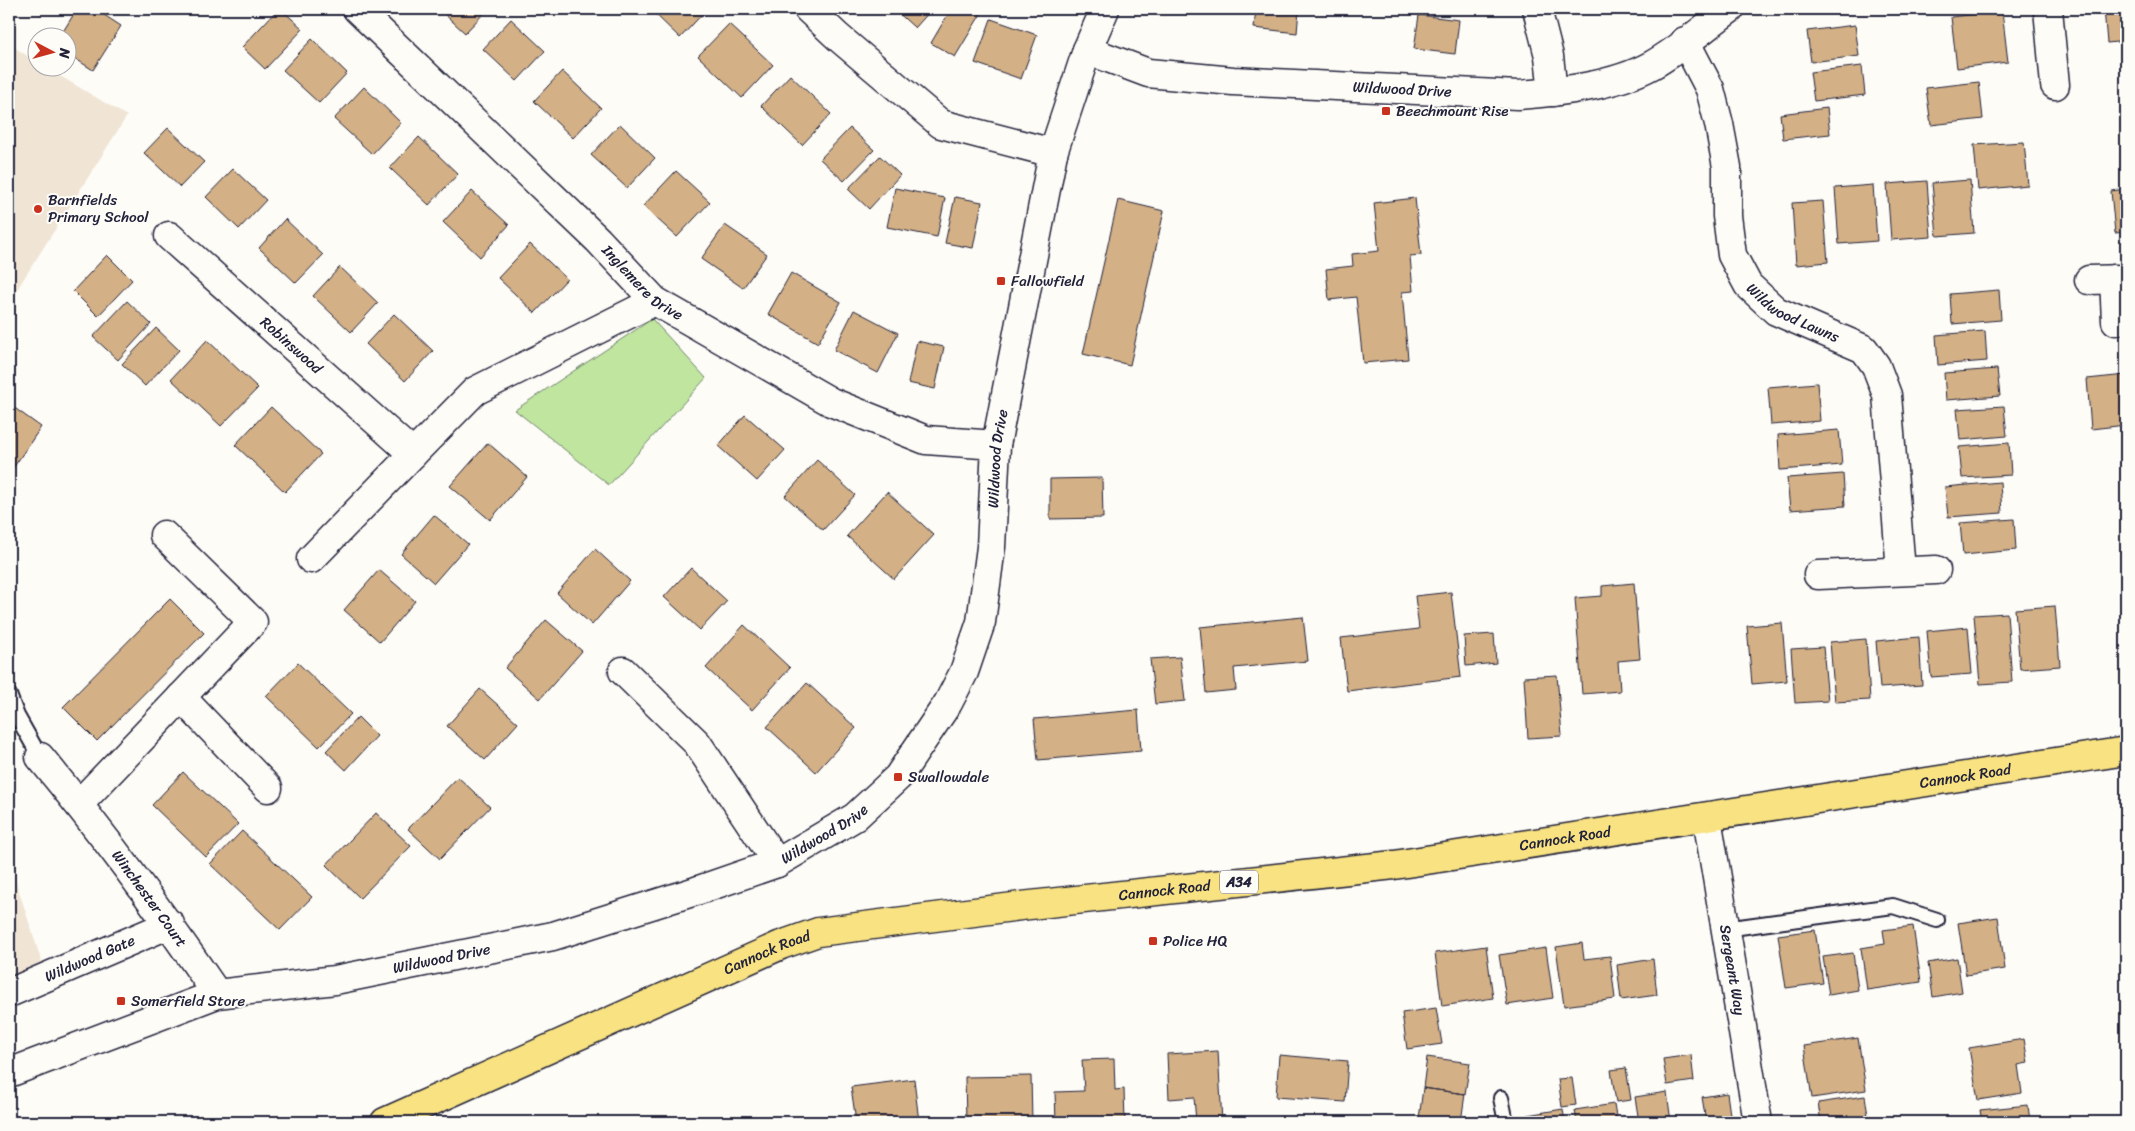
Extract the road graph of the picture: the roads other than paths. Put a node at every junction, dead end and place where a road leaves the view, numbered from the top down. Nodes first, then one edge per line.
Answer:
1 (358, 9) edge
2 (808, 9) edge
3 (1105, 9) edge
4 (1536, 9) edge
5 (1730, 9) edge
6 (2048, 9) edge
7 (1686, 41) junction
8 (1087, 50) junction
9 (2056, 85) dead end
10 (1553, 92) junction
11 (1053, 153) junction
12 (169, 236) dead end
13 (2110, 279) edge
14 (655, 301) junction
15 (2116, 321) dead end
16 (996, 445) junction
17 (413, 454) junction
18 (164, 535) dead end
19 (311, 559) dead end
20 (1936, 570) dead end
21 (1901, 571) junction
22 (1818, 575) dead end
23 (623, 672) dead end
24 (9, 695) edge
25 (181, 697) junction
26 (2126, 751) edge
27 (40, 756) joint
28 (268, 788) dead end
29 (79, 804) junction
30 (1707, 818) junction
31 (777, 863) junction
32 (1937, 920) dead end
33 (170, 924) junction
34 (1725, 929) junction
35 (9, 993) edge
36 (217, 994) junction
37 (9, 1073) edge
38 (1501, 1098) dead end
39 (385, 1122) edge
40 (1506, 1122) edge
41 (1758, 1122) edge

1 - 14 street, Inglemere Drive
2 - 11 street
3 - 8 street, Wildwood Drive
4 - 10 street
5 - 7 street, Wildwood Drive
6 - 9 street
7 - 10 street, Wildwood Drive
7 - 21 street, Wildwood Lawns
8 - 10 street, Wildwood Drive
8 - 11 street, Wildwood Drive
11 - 16 street, Wildwood Drive
12 - 17 street, Robinswood
13 - 15 street
14 - 16 street, Inglemere Drive
14 - 17 street
16 - 31 street, Wildwood Drive
17 - 19 street
18 - 25 street
20 - 21 street
21 - 22 street
23 - 31 street
24 - 27 lane
25 - 28 street
25 - 29 street
26 - 30 main road, Cannock Road / A34
27 - 29 street, Winchester Court
29 - 33 street, Winchester Court
30 - 34 street, Sergeant Way
30 - 39 main road, Cannock Road / A34
31 - 36 street, Wildwood Drive
32 - 34 lane
33 - 35 street, Wildwood Gate
33 - 36 street, Winchester Court
34 - 41 street, Sergeant Way
36 - 37 street, Wildwood Drive
38 - 40 lane

